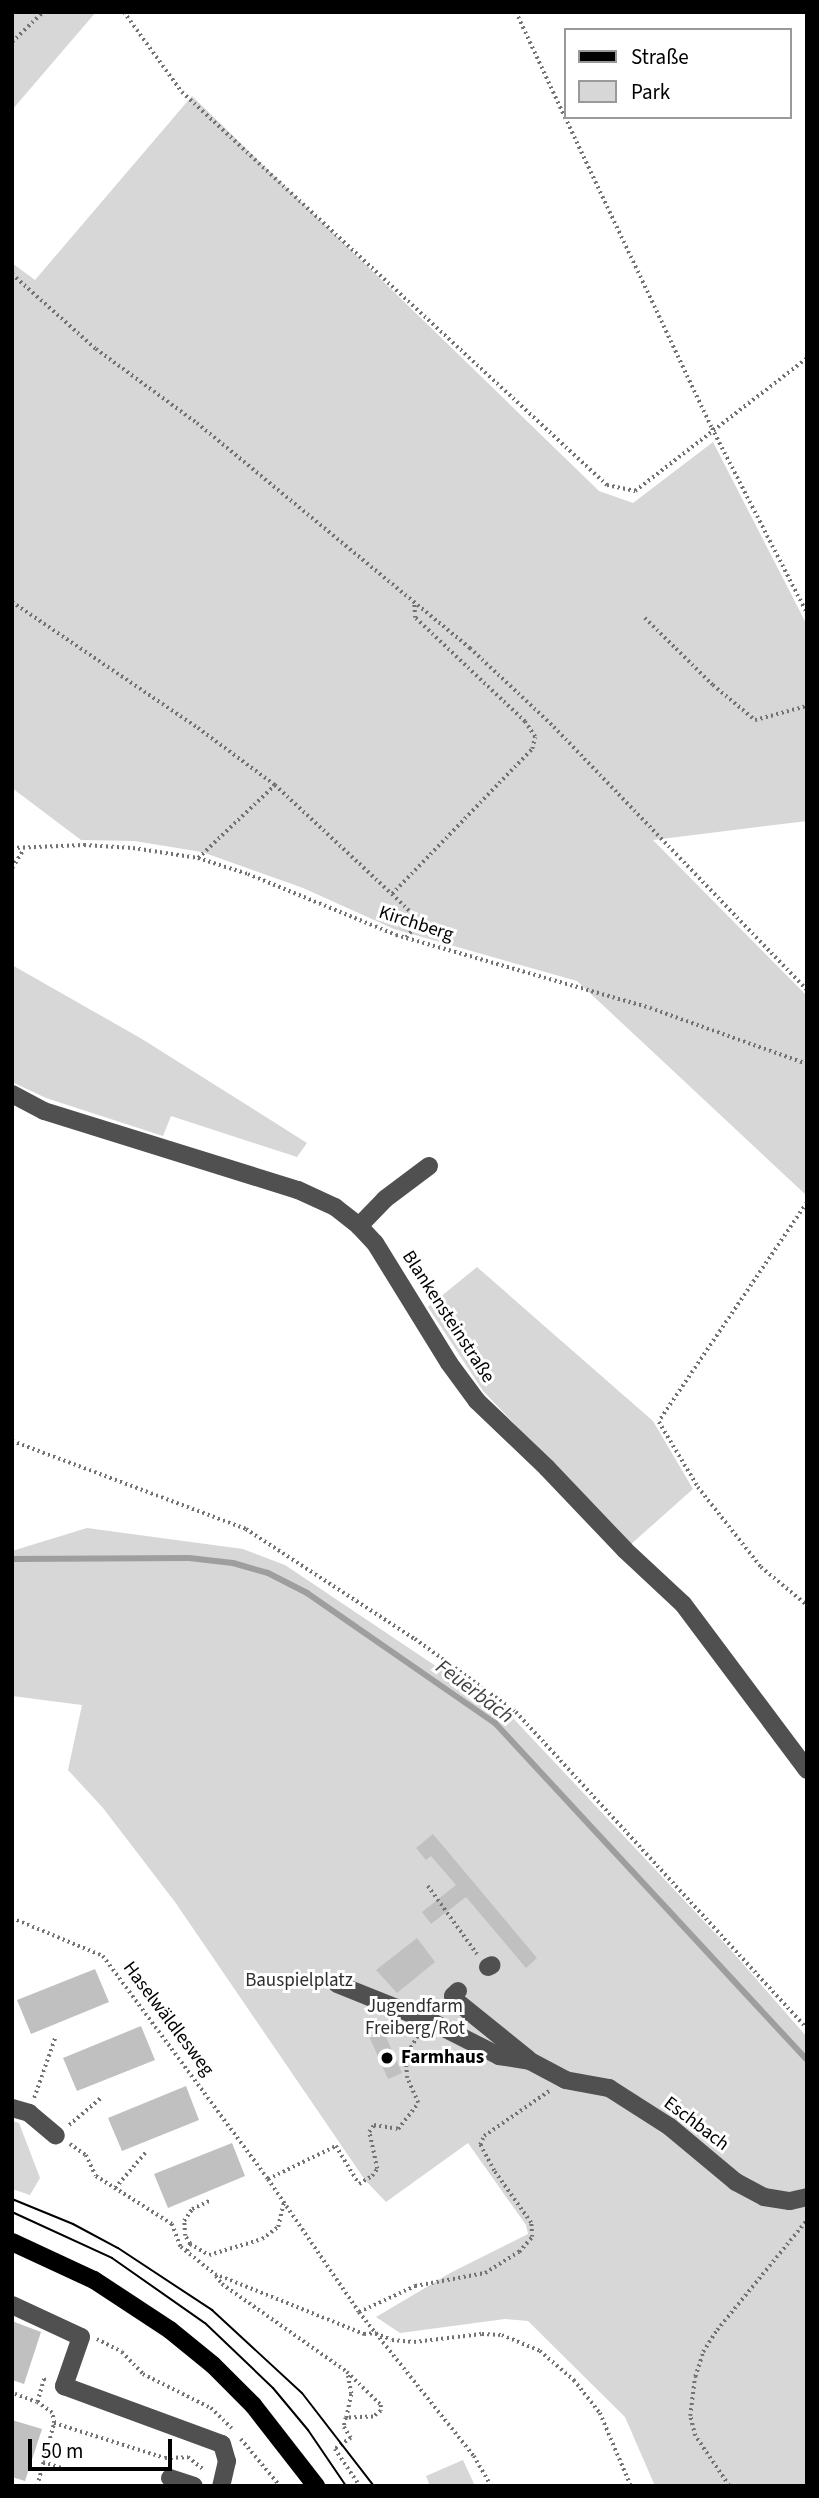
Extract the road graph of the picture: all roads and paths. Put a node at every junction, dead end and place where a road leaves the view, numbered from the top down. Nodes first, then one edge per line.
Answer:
1 (43, 12) edge
2 (124, 12) edge
3 (516, 12) edge
4 (12, 42) edge
5 (564, 115) edge
6 (566, 119) edge
7 (12, 274) edge
8 (807, 358) edge
9 (712, 428) junction
10 (12, 602) edge
11 (414, 603) junction
12 (807, 613) edge
13 (645, 618) dead end
14 (807, 706) edge
15 (275, 785) junction
16 (12, 848) edge
17 (24, 849) junction
18 (198, 858) junction
19 (12, 868) edge
20 (392, 894) junction
21 (406, 938) junction
22 (807, 990) edge
23 (807, 1064) edge
24 (12, 1094) edge
25 (429, 1166) dead end
26 (807, 1203) edge
27 (359, 1226) junction
28 (12, 1441) edge
29 (807, 1605) edge
30 (807, 1770) edge
31 (428, 1886) dead end
32 (12, 1918) edge
33 (460, 1927) dead end
34 (337, 1984) dead end
35 (458, 1991) dead end
36 (807, 2028) edge
37 (418, 2035) dead end
38 (55, 2038) dead end
39 (530, 2061) junction
40 (562, 2078) junction
41 (102, 2097) dead end
42 (20, 2111) edge
43 (57, 2136) junction
44 (146, 2152) dead end
45 (268, 2179) junction
46 (115, 2188) junction
47 (807, 2197) edge
48 (211, 2200) dead end
49 (284, 2202) junction
50 (807, 2220) edge
51 (12, 2242) edge
52 (190, 2244) junction
53 (187, 2252) junction
54 (215, 2274) junction
55 (12, 2305) edge
56 (359, 2312) junction
57 (376, 2333) junction
58 (81, 2337) junction
59 (347, 2372) junction
60 (64, 2386) junction
61 (15, 2394) dead end
62 (37, 2402) junction
63 (346, 2418) junction
64 (54, 2423) junction
65 (43, 2462) junction
66 (65, 2469) dead end
67 (170, 2478) dead end
68 (221, 2485) edge
69 (37, 2486) edge
70 (194, 2486) edge
71 (279, 2486) edge
72 (316, 2486) edge
73 (360, 2486) edge
74 (491, 2486) edge
75 (631, 2486) edge
76 (729, 2486) edge

1 - 4 path
2 - 9 path
3 - 5 path
6 - 9 path
7 - 11 path
8 - 9 path
9 - 12 path
10 - 15 path
11 - 20 path
11 - 22 path
13 - 14 path
15 - 18 path
15 - 20 path
16 - 17 path, Kirchberg
17 - 18 path, Kirchberg
17 - 19 path
18 - 21 path, Kirchberg
20 - 21 path
21 - 23 path, Kirchberg
24 - 27 street, Blankensteinstraße
25 - 27 street
26 - 29 path
27 - 30 street, Blankensteinstraße
28 - 36 path
31 - 33 path
32 - 45 path, Haselwäldlesweg
34 - 39 street
35 - 39 street
37 - 45 path
38 - 42 path
39 - 40 street, Eschbach
40 - 47 street, Eschbach
40 - 56 path
41 - 43 path
42 - 43 street
43 - 46 path
44 - 46 path
45 - 49 path, Haselwäldlesweg
46 - 53 path
48 - 52 path
49 - 52 path
49 - 56 path, Haselwäldlesweg
50 - 76 path
51 - 72 main road
52 - 53 path
53 - 54 path
54 - 57 path
54 - 59 path
55 - 58 street
56 - 57 path, Haselwäldlesweg
57 - 74 path, Haselwäldlesweg
57 - 75 path
58 - 60 street
58 - 71 path
59 - 63 path
59 - 63 path
60 - 62 path
60 - 68 street
61 - 62 path
62 - 64 path
63 - 73 path
64 - 65 path
64 - 68 path
65 - 66 path
65 - 69 path
67 - 70 street

